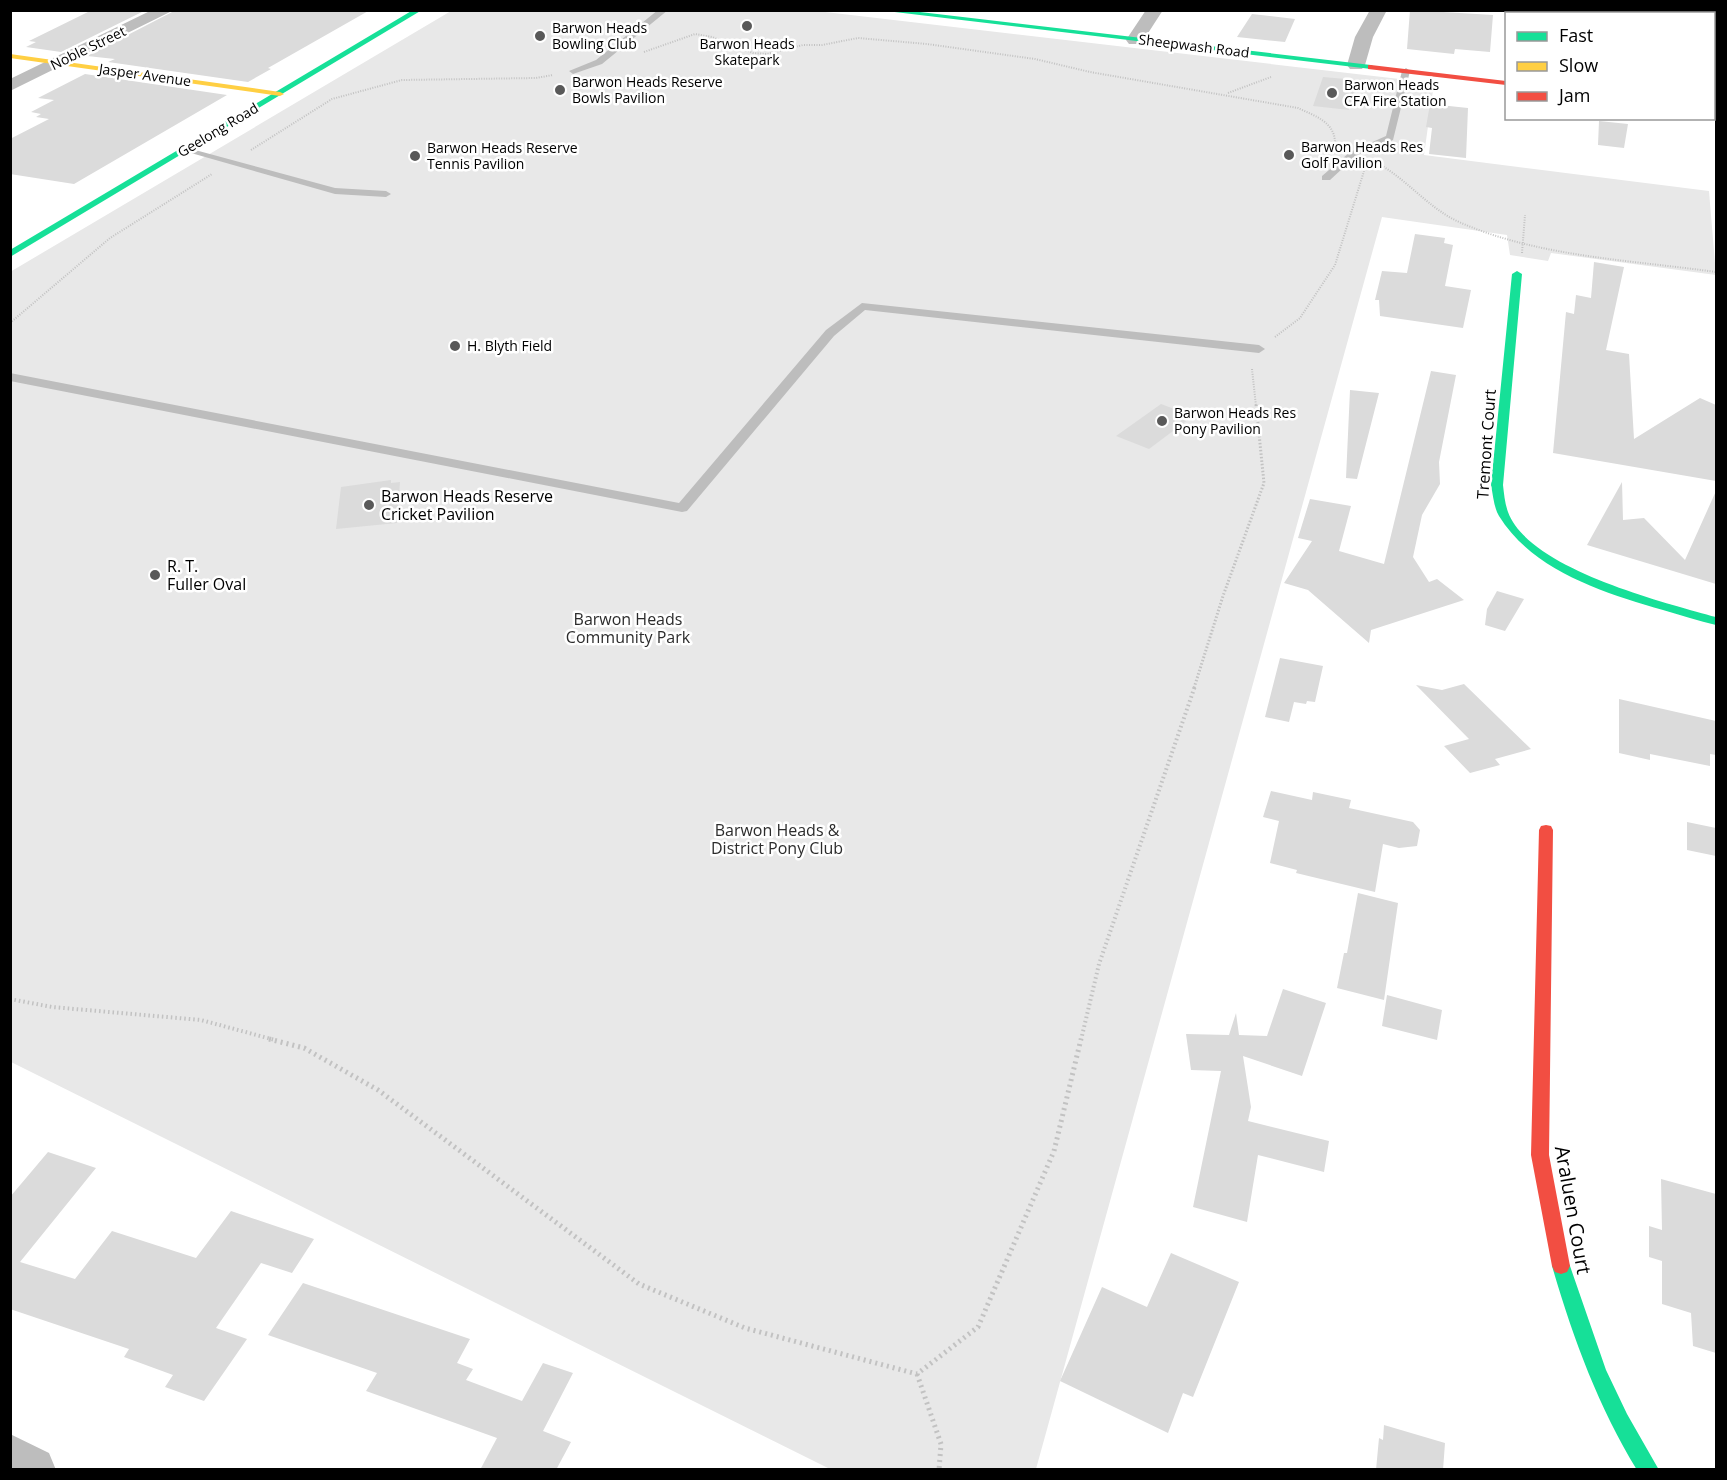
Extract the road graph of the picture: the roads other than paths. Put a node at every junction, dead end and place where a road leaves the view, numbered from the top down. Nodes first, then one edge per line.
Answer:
1 (166, 10) edge
2 (419, 10) edge
3 (664, 10) edge
4 (881, 10) edge
5 (1155, 10) edge
6 (1379, 10) edge
7 (939, 14) edge
8 (1135, 39) junction
9 (10, 56) edge
10 (57, 63) junction
11 (1356, 65) junction
12 (573, 71) dead end
13 (1406, 71) junction
14 (1505, 83) edge
15 (10, 86) edge
16 (280, 94) junction
17 (187, 149) junction
18 (1326, 178) dead end
19 (386, 194) dead end
20 (13, 253) edge
21 (1517, 274) road end
22 (1259, 349) road end
23 (10, 377) edge
24 (1716, 621) edge
25 (1546, 831) dead end
26 (10, 1458) edge
27 (31, 1470) edge
28 (1648, 1470) edge

1 - 10 street, Noble Street
2 - 16 street, Geelong Road
3 - 12 lane
4 - 7 street, Sheepwash Road
5 - 8 street
6 - 11 street
7 - 8 street, Sheepwash Road
8 - 11 street, Sheepwash Road
9 - 10 street, Jasper Avenue
10 - 15 street, Noble Street
10 - 16 street, Jasper Avenue
11 - 13 street, Sheepwash Road
13 - 14 street, Sheepwash Road
13 - 18 lane
16 - 17 street, Geelong Road
17 - 19 lane
17 - 20 street, Geelong Road
21 - 24 street, Tremont Court
22 - 23 lane
25 - 28 street, Araluen Court
26 - 27 street

